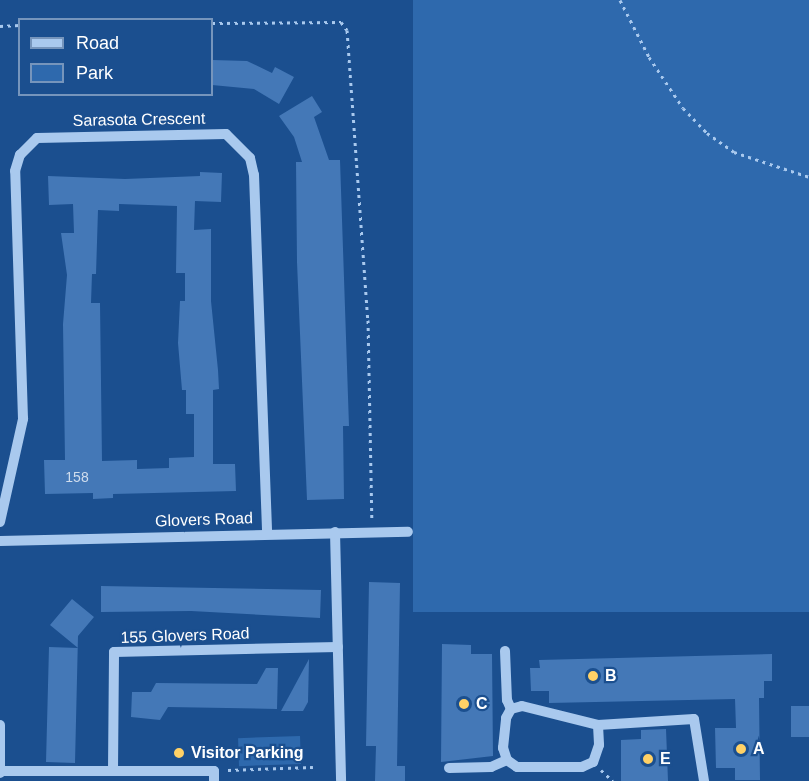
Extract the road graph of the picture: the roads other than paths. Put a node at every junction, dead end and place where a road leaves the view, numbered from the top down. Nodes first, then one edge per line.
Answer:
1 (0, 522) edge
2 (335, 532) junction
3 (408, 532) dead end
4 (267, 534) junction
5 (0, 541) edge
6 (338, 647) junction
7 (505, 651) dead end
8 (511, 709) junction
9 (0, 725) edge
10 (598, 725) junction
11 (507, 760) junction
12 (0, 768) edge
13 (449, 768) dead end
14 (113, 770) junction
15 (214, 776) edge
16 (341, 781) edge
17 (704, 781) edge

1 - 4 street, Sarasota Crescent
2 - 3 street, Glovers Road
2 - 4 street, Glovers Road
2 - 6 street
4 - 5 street, Glovers Road
6 - 14 street, 155 Glovers Road
6 - 16 street
7 - 8 street
8 - 10 street
8 - 11 street
9 - 12 street
10 - 11 street
10 - 17 street
11 - 13 street
12 - 14 street
14 - 15 street

